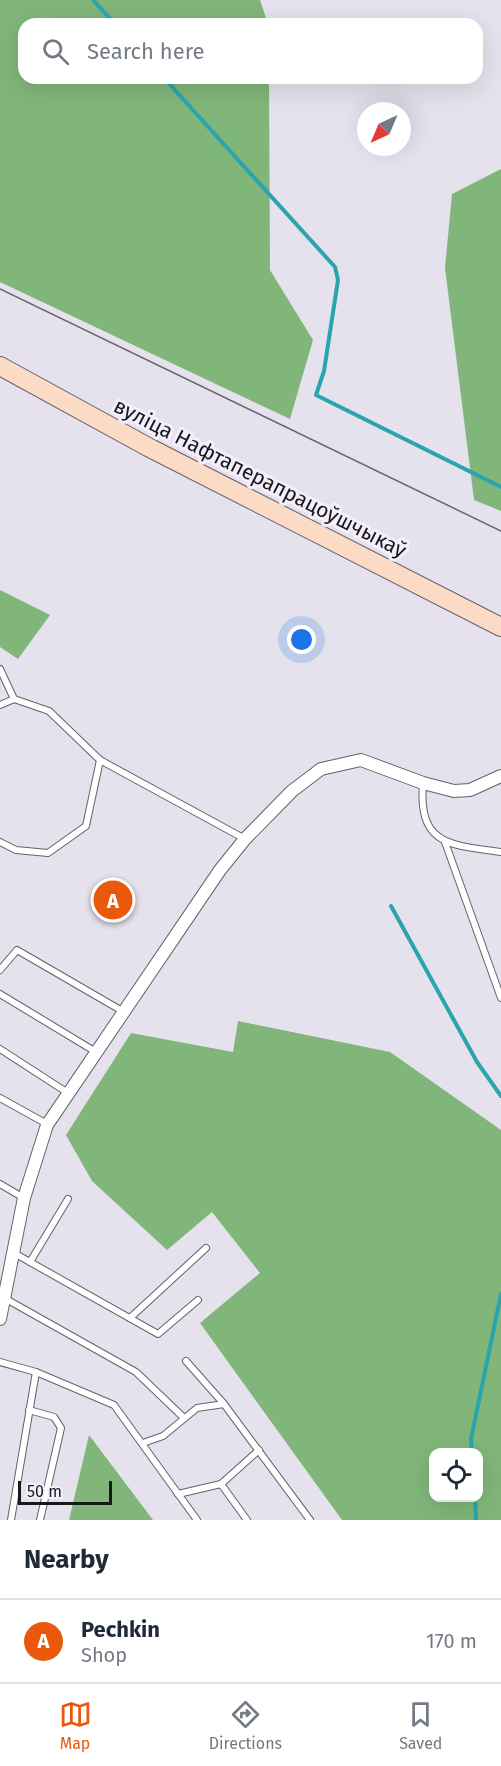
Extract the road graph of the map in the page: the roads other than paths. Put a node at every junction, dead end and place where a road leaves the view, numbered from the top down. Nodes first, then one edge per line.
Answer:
1 (0, 366) edge
2 (501, 627) edge
3 (0, 669) edge
4 (14, 699) junction
5 (0, 705) edge
6 (100, 759) junction
7 (501, 776) edge
8 (423, 783) junction
9 (245, 839) junction
10 (0, 842) edge
11 (445, 842) junction
12 (501, 852) edge
13 (0, 970) edge
14 (0, 994) edge
15 (501, 998) edge
16 (124, 1012) junction
17 (0, 1049) edge
18 (96, 1053) junction
19 (69, 1093) junction
20 (0, 1098) edge
21 (47, 1125) junction
22 (0, 1184) edge
23 (24, 1198) junction
24 (68, 1199) dead end
25 (206, 1248) dead end
26 (14, 1253) junction
27 (30, 1262) junction
28 (6, 1299) junction
29 (198, 1300) dead end
30 (130, 1318) junction
31 (0, 1319) edge
32 (186, 1361) dead end
33 (0, 1362) edge
34 (36, 1372) junction
35 (224, 1404) junction
36 (29, 1410) junction
37 (184, 1418) junction
38 (143, 1443) junction
39 (259, 1450) junction
40 (221, 1484) junction
41 (178, 1494) junction
42 (11, 1520) edge
43 (40, 1520) edge
44 (197, 1520) edge
45 (247, 1520) edge
46 (310, 1520) edge

1 - 2 main road, вуліца Нафтаперапрацоўшчыкаў
3 - 4 lane
4 - 5 lane
4 - 6 lane
6 - 9 lane
6 - 10 lane
7 - 8 street
8 - 9 street
8 - 11 lane
9 - 16 street
11 - 12 lane
11 - 15 lane
13 - 16 lane
14 - 18 lane
16 - 18 street
17 - 19 lane
18 - 19 street
19 - 21 street
20 - 21 lane
21 - 23 street
22 - 23 lane
23 - 26 street
24 - 27 lane
25 - 30 lane
26 - 27 lane
26 - 28 street
27 - 30 lane
28 - 31 street
28 - 37 lane
29 - 30 lane
32 - 35 lane
33 - 34 lane
34 - 36 lane
34 - 38 lane
35 - 37 lane
35 - 39 lane
36 - 42 lane
36 - 43 lane
37 - 38 lane
38 - 41 lane
39 - 40 lane
39 - 46 lane
40 - 41 lane
40 - 45 lane
41 - 44 lane

